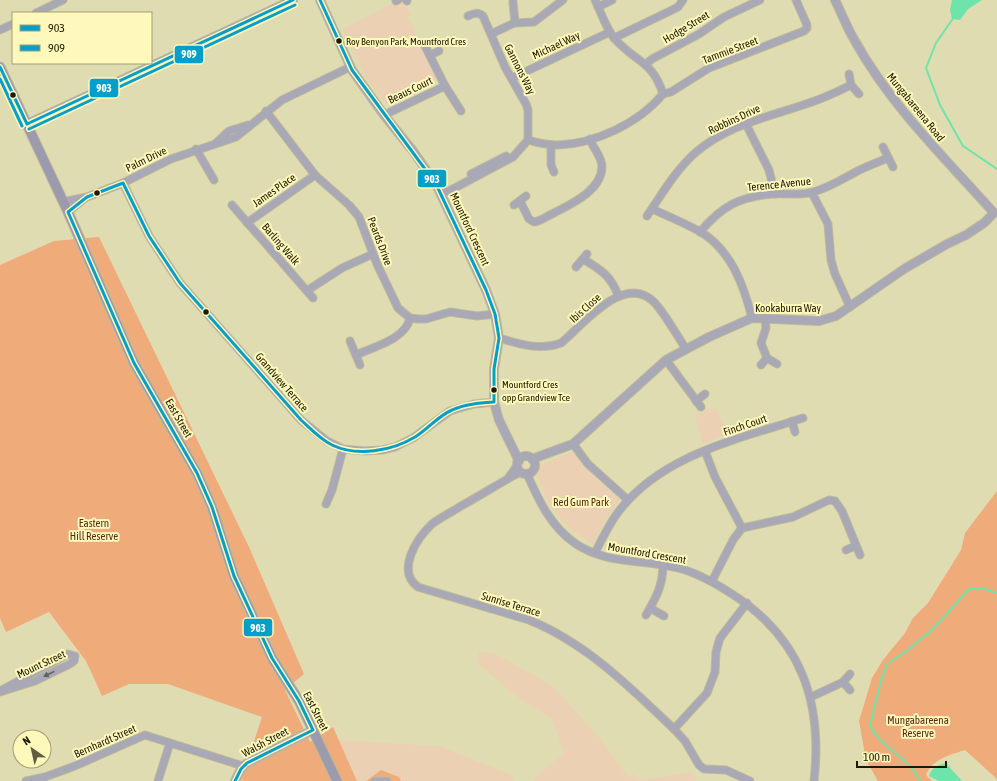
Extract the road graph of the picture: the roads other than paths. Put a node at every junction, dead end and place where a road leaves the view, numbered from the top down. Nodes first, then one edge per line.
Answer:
1 (64, 0) edge
2 (293, 0) edge
3 (320, 0) edge
4 (612, 0) edge
5 (683, 0) edge
6 (760, 0) edge
7 (796, 0) edge
8 (836, 0) edge
9 (514, 1) edge
10 (558, 1) edge
11 (596, 3) edge
12 (38, 12) edge
13 (468, 16) dead end
14 (515, 23) junction
15 (12, 24) edge
16 (0, 30) edge
17 (491, 34) junction
18 (612, 35) junction
19 (425, 46) dead end
20 (439, 50) dead end
21 (430, 55) junction
22 (646, 64) junction
23 (0, 67) edge
24 (350, 67) junction
25 (849, 74) dead end
26 (512, 78) junction
27 (851, 85) junction
28 (445, 86) junction
29 (663, 94) junction
30 (859, 94) dead end
31 (465, 99) dead end
32 (457, 102) junction
33 (266, 111) junction
34 (461, 111) dead end
35 (384, 116) junction
36 (27, 124) junction
37 (746, 124) junction
38 (590, 139) junction
39 (528, 140) junction
40 (551, 144) junction
41 (883, 147) dead end
42 (196, 149) junction
43 (888, 158) junction
44 (893, 167) dead end
45 (555, 172) dead end
46 (315, 175) junction
47 (214, 180) dead end
48 (123, 183) junction
49 (441, 193) junction
50 (812, 193) junction
51 (775, 194) junction
52 (87, 197) junction
53 (520, 201) dead end
54 (63, 202) junction
55 (232, 205) dead end
56 (652, 209) junction
57 (68, 212) junction
58 (995, 215) edge
59 (647, 216) dead end
60 (247, 222) junction
61 (700, 232) junction
62 (373, 254) junction
63 (576, 267) dead end
64 (308, 290) junction
65 (618, 296) junction
66 (313, 298) dead end
67 (850, 307) junction
68 (496, 314) junction
69 (410, 318) junction
70 (752, 318) junction
71 (765, 319) junction
72 (499, 338) junction
73 (350, 341) dead end
74 (686, 349) junction
75 (356, 355) junction
76 (768, 358) junction
77 (666, 360) junction
78 (761, 364) dead end
79 (777, 364) dead end
80 (360, 365) dead end
81 (705, 394) dead end
82 (696, 401) junction
83 (494, 402) junction
84 (701, 407) dead end
85 (803, 418) dead end
86 (792, 421) junction
87 (795, 432) dead end
88 (573, 444) junction
89 (343, 449) junction
90 (706, 451) junction
91 (526, 466) junction
92 (628, 500) junction
93 (326, 504) dead end
94 (742, 528) junction
95 (855, 546) junction
96 (846, 550) dead end
97 (595, 553) junction
98 (860, 555) dead end
99 (663, 565) junction
100 (712, 581) junction
101 (747, 603) junction
102 (650, 608) junction
103 (646, 615) dead end
104 (664, 616) dead end
105 (850, 674) dead end
106 (843, 682) junction
107 (850, 690) dead end
108 (0, 692) edge
109 (811, 698) junction
110 (674, 729) junction
111 (313, 730) junction
112 (170, 743) junction
113 (243, 766) junction
114 (43, 779) edge
115 (26, 781) edge
116 (158, 781) edge
117 (235, 781) edge
118 (337, 781) edge
119 (375, 781) edge
120 (387, 781) edge
121 (750, 781) edge
122 (814, 781) edge

1 - 12 street
2 - 36 street
3 - 24 street, Mountford Crescent
4 - 11 street
5 - 18 street, Michael Way
6 - 22 street, Hodge Street
7 - 29 street, Tammie Street
8 - 58 street, Mungabareena Road
9 - 14 street
10 - 14 street
11 - 18 street
13 - 17 street, Gannons Way
14 - 17 street
15 - 16 street
17 - 26 street, Gannons Way
18 - 22 street
18 - 26 street, Michael Way
19 - 21 street, Beaus Court
20 - 21 street
21 - 28 street, Beaus Court
22 - 29 street
23 - 36 main road, East Street
24 - 33 street, Palm Drive
24 - 35 street, Mountford Crescent
25 - 27 street
26 - 39 street, Gannons Way
27 - 30 street
27 - 37 street, Robbins Drive
28 - 32 street, Beaus Court
28 - 35 street, Beaus Court
29 - 38 street
31 - 32 street
32 - 34 street, Beaus Court
33 - 42 street, Palm Drive
33 - 46 street, Peards Drive
35 - 49 street, Mountford Crescent
36 - 54 main road, East Street
37 - 51 street
37 - 56 street, Robbins Drive
38 - 40 street
38 - 53 street
39 - 40 street
39 - 49 street
40 - 45 street
41 - 43 street
42 - 47 street
42 - 48 street, Palm Drive
43 - 44 street
43 - 50 street, Terence Avenue
46 - 60 street, James Place
46 - 62 street, Peards Drive
48 - 52 street, Palm Drive
48 - 89 street, Grandview Terrace
49 - 68 street, Mountford Crescent
50 - 51 street, Terence Avenue
50 - 67 street
51 - 61 street, Terence Avenue
52 - 54 street, Palm Drive
52 - 57 street, Palm Drive
54 - 57 main road, East Street
55 - 60 street, Barling Walk
56 - 59 street, Robbins Drive
56 - 61 street
57 - 111 main road, East Street
58 - 67 street, Kookaburra Way
60 - 64 street, Barling Walk
61 - 70 street
62 - 64 street
62 - 69 street, Peards Drive
63 - 65 street
64 - 66 street, Barling Walk
65 - 72 street, Ibis Close
65 - 74 street, Ibis Close
67 - 71 street, Kookaburra Way
68 - 69 street
68 - 72 street, Mountford Crescent
69 - 75 street
70 - 71 street, Kookaburra Way
70 - 74 street, Kookaburra Way
71 - 76 street
72 - 83 street, Mountford Crescent
73 - 75 street
74 - 77 street, Kookaburra Way
75 - 80 street
76 - 78 street
76 - 79 street
77 - 82 street
77 - 88 street, Kookaburra Way
81 - 82 street
82 - 84 street
83 - 89 street, Grandview Terrace
83 - 91 street, Mountford Crescent
85 - 86 street, Finch Court
86 - 87 street
86 - 90 street, Finch Court
88 - 91 street, Kookaburra Way
88 - 92 street
89 - 93 street
90 - 92 street, Finch Court
90 - 94 street
91 - 97 street, Mountford Crescent
91 - 110 street, Sunrise Terrace
92 - 97 street, Finch Court
94 - 95 street
94 - 100 street
95 - 96 street
95 - 98 street
97 - 99 street, Mountford Crescent
99 - 100 street, Mountford Crescent
99 - 102 street
100 - 101 street, Mountford Crescent
101 - 109 street, Mountford Crescent
101 - 110 street
102 - 103 street
102 - 104 street
105 - 106 street
106 - 107 street
106 - 109 street
108 -> 108 street, Mount Street
109 - 122 street, Mountford Crescent
110 - 121 street, Sunrise Terrace
111 - 113 street, Walsh Street
111 - 118 main road, East Street
112 - 113 street, Bernhardt Street
112 - 114 street, Bernhardt Street
112 - 116 street
113 - 117 street, Walsh Street
114 - 115 street, Bernhardt Street
119 - 120 street

